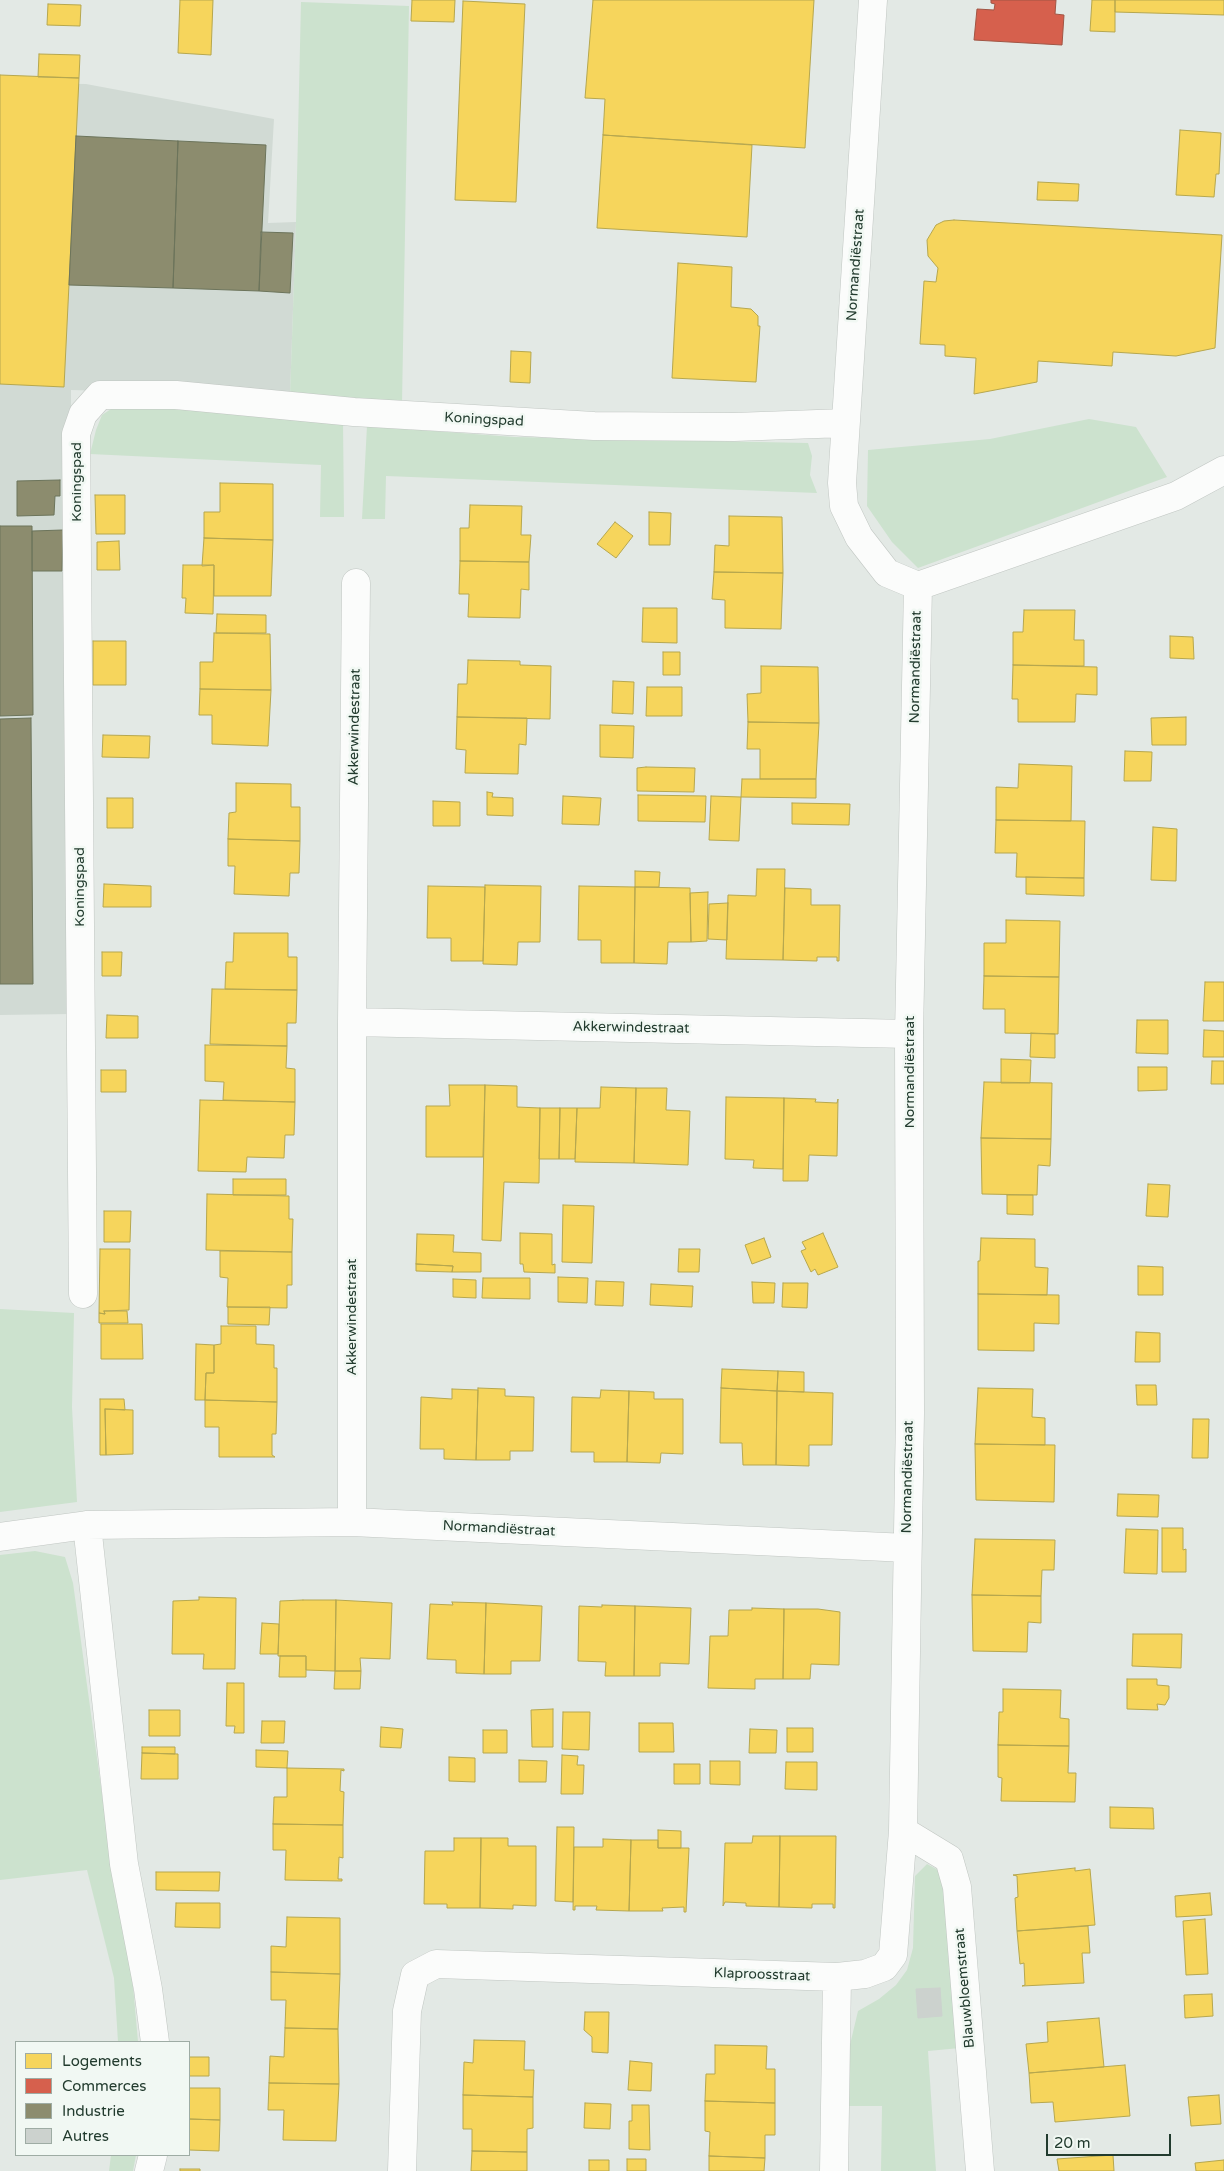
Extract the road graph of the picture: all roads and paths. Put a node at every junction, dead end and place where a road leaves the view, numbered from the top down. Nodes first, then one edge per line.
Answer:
1 (873, 0) edge
2 (845, 423) junction
3 (1224, 470) edge
4 (356, 583) dead end
5 (918, 586) junction
6 (352, 1022) junction
7 (909, 1034) junction
8 (83, 1294) dead end
9 (352, 1522) junction
10 (87, 1525) junction
11 (0, 1537) edge
12 (907, 1548) junction
13 (903, 1831) junction
14 (837, 1977) junction
15 (155, 2041) edge
16 (153, 2156) edge
17 (149, 2171) edge
18 (402, 2171) edge
19 (834, 2171) edge
20 (980, 2171) edge

1 - 2 street, Normandiëstraat
2 - 5 street, Normandiëstraat
2 - 8 street, Koningspad
3 - 5 street
4 - 6 street, Akkerwindestraat
5 - 7 street, Normandiëstraat
6 - 7 street, Akkerwindestraat
6 - 9 street, Akkerwindestraat
7 - 12 street, Normandiëstraat
9 - 10 street, Normandiëstraat
9 - 12 street, Normandiëstraat
10 - 11 street, Normandiëstraat
10 - 15 street
12 - 13 street, Klaproosstraat
13 - 14 street, Klaproosstraat
13 - 20 street, Blauwbloemstraat
14 - 18 street, Klaproosstraat
14 - 19 street
16 - 17 street

